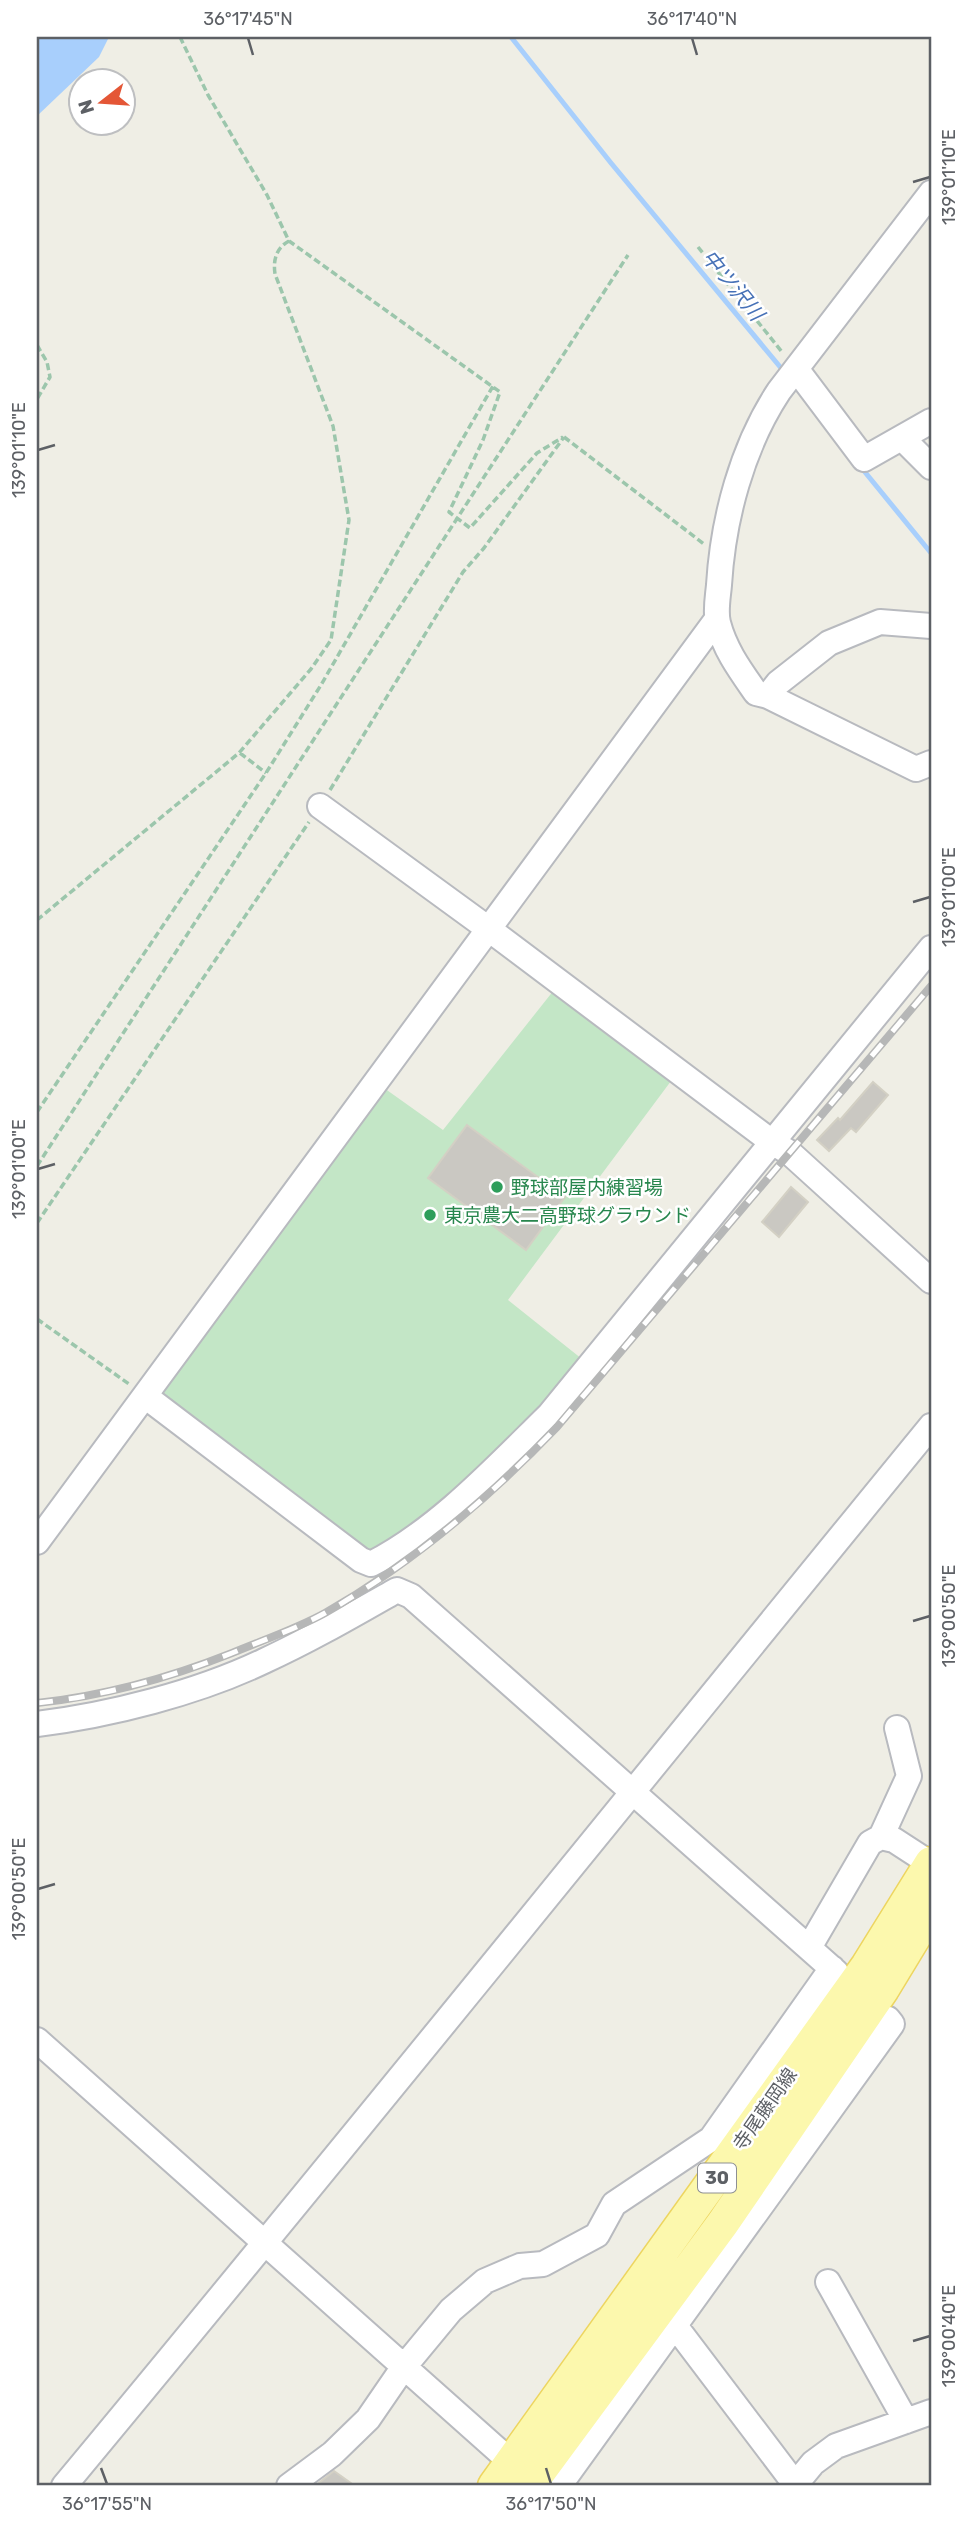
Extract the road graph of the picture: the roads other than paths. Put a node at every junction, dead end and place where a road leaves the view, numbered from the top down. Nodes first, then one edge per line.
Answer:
1 (931, 193) edge
2 (797, 370) junction
3 (931, 421) edge
4 (902, 438) junction
5 (931, 467) edge
6 (717, 619) junction
7 (931, 626) edge
8 (768, 696) junction
9 (931, 763) edge
10 (320, 806) road end
11 (490, 930) junction
12 (931, 948) edge
13 (772, 1142) junction
14 (931, 1282) edge
15 (145, 1396) junction
16 (931, 1426) edge
17 (37, 1542) edge
18 (37, 1724) edge
19 (897, 1728) dead end
20 (632, 1790) junction
21 (881, 1837) junction
22 (931, 1864) edge
23 (931, 1910) edge
24 (810, 1946) junction
25 (888, 2019) dead end
26 (37, 2040) edge
27 (266, 2244) junction
28 (828, 2282) dead end
29 (676, 2327) junction
30 (403, 2368) junction
31 (931, 2412) edge
32 (906, 2421) junction
33 (527, 2482) edge
34 (795, 2485) edge
35 (64, 2486) edge
36 (289, 2486) edge

1 - 2 street
2 - 4 street
2 - 6 street
3 - 4 street
4 - 5 street
6 - 8 street
6 - 11 street
7 - 8 street
8 - 9 street
10 - 11 street
11 - 13 street
11 - 15 street
12 - 13 street
13 - 14 street
13 - 15 street
15 - 17 street
16 - 20 street
18 - 20 street
19 - 21 street
20 - 24 street
20 - 27 street
21 - 22 street
21 - 24 street
22 - 33 main road, 寺尾藤岡線 / 30
23 - 33 main road, 寺尾藤岡線 / 30
24 - 30 street
25 - 29 street
26 - 27 street
27 - 30 street
27 - 35 street
28 - 32 street
29 - 33 street
29 - 34 street
30 - 33 street
30 - 36 street
31 - 32 street
32 - 34 street

